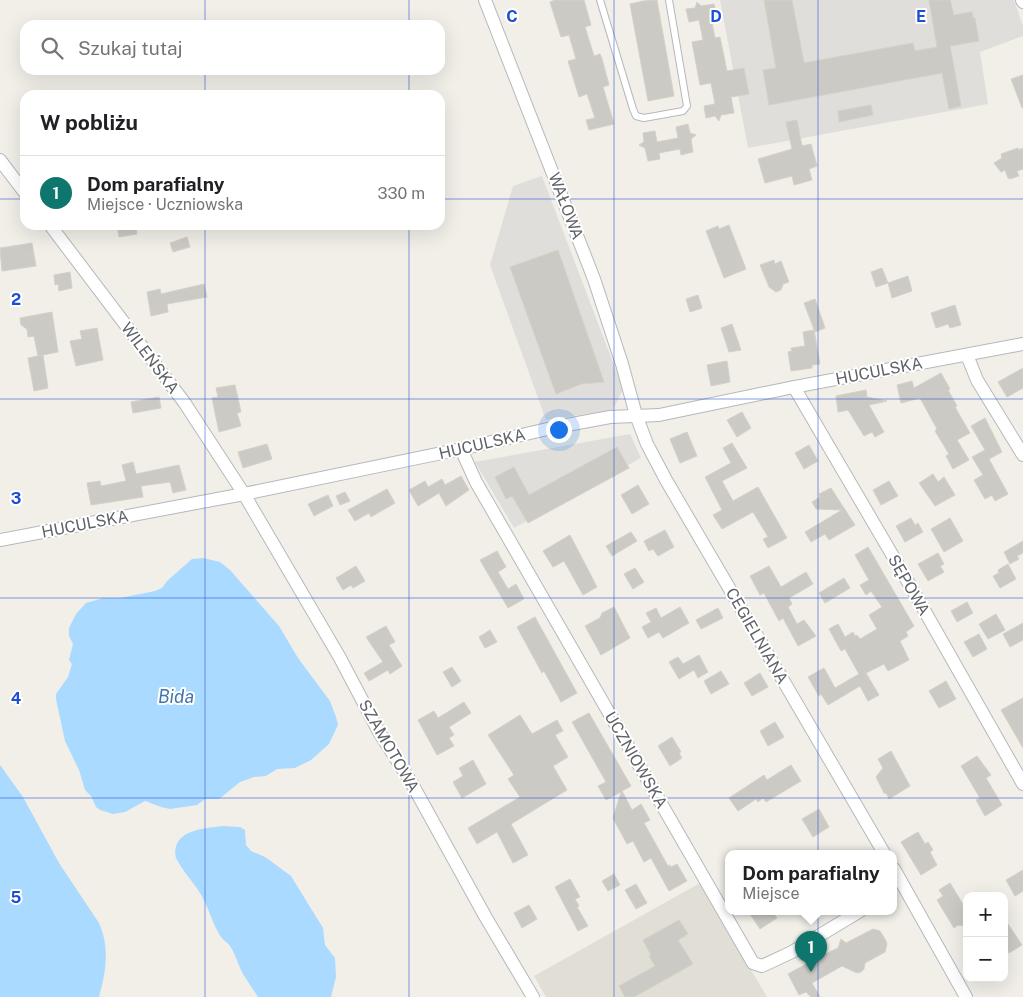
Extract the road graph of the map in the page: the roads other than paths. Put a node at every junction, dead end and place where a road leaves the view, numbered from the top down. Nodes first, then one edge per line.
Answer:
1 (485, 0) edge
2 (600, 0) edge
3 (669, 0) edge
4 (0, 160) edge
5 (20, 186) edge
6 (54, 230) edge
7 (1023, 344) edge
8 (967, 355) junction
9 (794, 387) junction
10 (636, 415) junction
11 (461, 449) junction
12 (1023, 455) edge
13 (244, 494) junction
14 (0, 540) edge
15 (1023, 784) edge
16 (882, 850) edge
17 (898, 888) edge
18 (725, 914) edge
19 (725, 915) edge
20 (853, 915) edge
21 (534, 997) edge
22 (966, 997) edge

1 - 10 street, WAŁOWA
2 - 3 lane
4 - 5 street
6 - 13 street, WILEŃSKA
7 - 8 street, HUCULSKA
8 - 9 street, HUCULSKA
8 - 12 street
9 - 10 street, HUCULSKA
9 - 15 street, SĘPOWA
10 - 11 street, HUCULSKA
10 - 16 street, CEGIELNIANA
11 - 13 street, HUCULSKA
11 - 18 street, UCZNIOWSKA
13 - 14 street, HUCULSKA
13 - 21 street, SZAMOTOWA
17 - 22 street
19 - 20 street, UCZNIOWSKA

